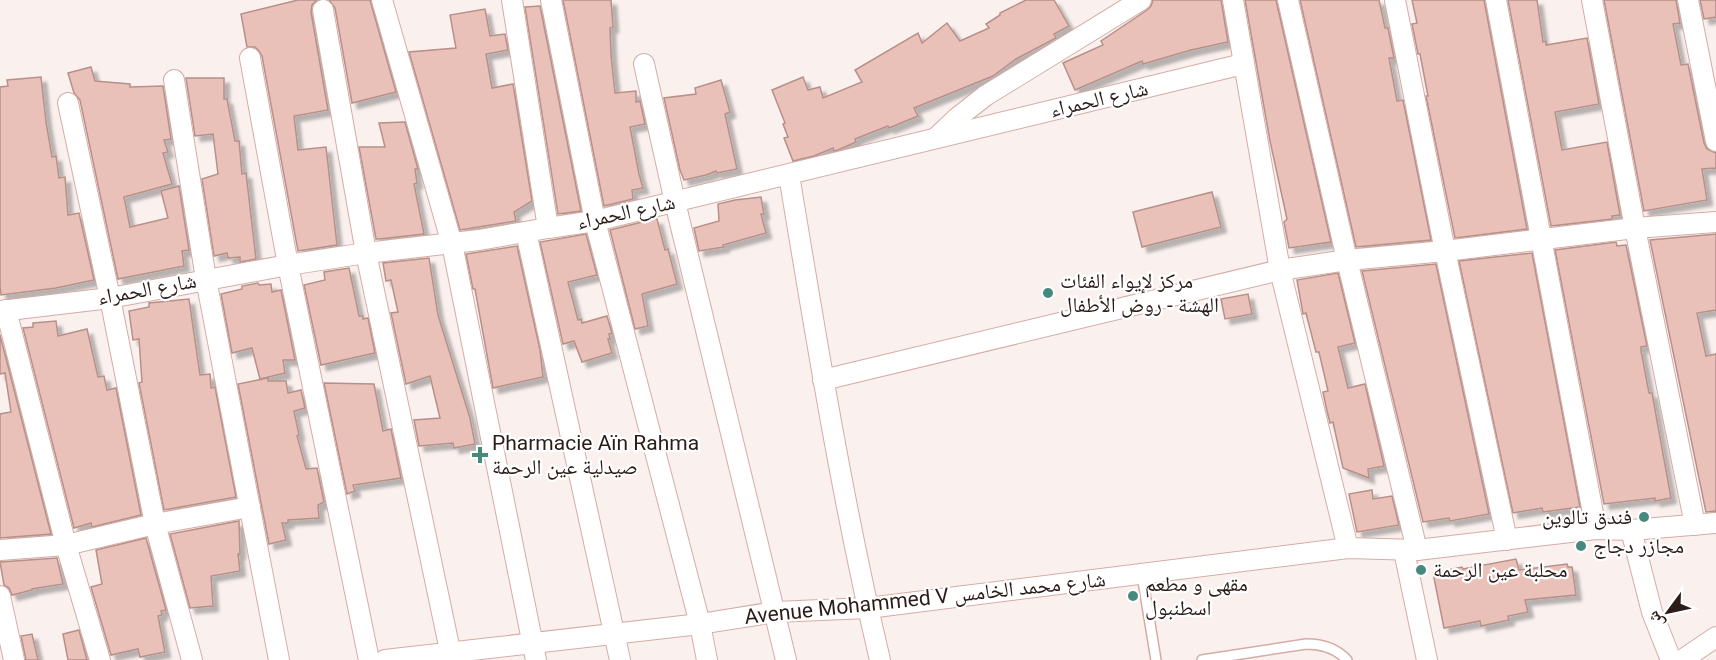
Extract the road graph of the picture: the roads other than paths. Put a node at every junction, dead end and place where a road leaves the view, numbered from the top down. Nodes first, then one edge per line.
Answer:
1 (382, 0) edge
2 (512, 0) edge
3 (551, 0) edge
4 (1141, 0) edge
5 (1233, 0) edge
6 (1288, 0) edge
7 (1395, 0) edge
8 (1496, 0) edge
9 (1592, 0) edge
10 (1688, 0) edge
11 (323, 10) dead end
12 (250, 58) dead end
13 (644, 64) dead end
14 (1244, 64) junction
15 (174, 80) dead end
16 (69, 104) dead end
17 (936, 138) junction
18 (1716, 141) edge
19 (789, 175) junction
20 (675, 202) junction
21 (595, 221) junction
22 (1716, 222) edge
23 (548, 228) junction
24 (1635, 228) junction
25 (526, 232) junction
26 (1542, 240) junction
27 (452, 244) junction
28 (1445, 251) junction
29 (366, 253) junction
30 (1347, 260) junction
31 (288, 265) junction
32 (1280, 270) junction
33 (206, 279) junction
34 (110, 298) junction
35 (3, 311) edge
36 (823, 380) junction
37 (250, 507) junction
38 (1716, 523) edge
39 (155, 524) junction
40 (1695, 525) junction
41 (1596, 529) junction
42 (1631, 530) junction
43 (1507, 540) junction
44 (66, 545) junction
45 (1348, 548) junction
46 (0, 550) edge
47 (1410, 550) junction
48 (1142, 574) junction
49 (0, 596) edge
50 (867, 608) junction
51 (775, 612) junction
52 (700, 624) junction
53 (616, 634) junction
54 (1716, 637) edge
55 (534, 652) edge
56 (451, 656) edge
57 (14, 660) edge
58 (100, 660) edge
59 (192, 660) edge
60 (279, 660) edge
61 (369, 660) edge
62 (385, 660) edge
63 (620, 660) edge
64 (707, 660) edge
65 (786, 660) edge
66 (880, 660) edge
67 (1156, 660) edge
68 (1202, 660) edge
69 (1347, 660) edge
70 (1427, 660) edge
71 (1671, 660) edge
72 (1682, 660) edge

1 - 27 street
2 - 23 street
3 - 21 street
4 - 17 street
5 - 14 street
6 - 30 street
7 - 28 street
8 - 26 street
9 - 24 street
10 - 18 street
11 - 29 street
12 - 31 street
13 - 20 street
14 - 17 street, شارع الحمراء
14 - 32 street
15 - 33 street
16 - 34 street
17 - 19 street, شارع الحمراء
19 - 20 street, شارع الحمراء
19 - 36 street
20 - 21 street, شارع الحمراء
20 - 51 street
21 - 23 street, شارع الحمراء
21 - 52 street
22 - 24 street
23 - 25 street, شارع الحمراء
24 - 26 street
24 - 40 street
25 - 27 street, شارع الحمراء
25 - 53 street
26 - 28 street
26 - 41 street
27 - 29 street, شارع الحمراء
27 - 55 street
28 - 30 street
28 - 43 street
29 - 31 street, شارع الحمراء
29 - 56 street
30 - 32 street
30 - 47 street
31 - 33 street, شارع الحمراء
31 - 61 street
32 - 36 street
32 - 45 street
33 - 34 street, شارع الحمراء
33 - 37 street
34 - 35 street, شارع الحمراء
34 - 39 street
35 - 44 street
36 - 50 street
37 - 39 street
37 - 60 street
38 - 40 street, Avenue Mohammed V شارع محمد الخامس
39 - 44 street
39 - 59 street
40 - 42 street, Avenue Mohammed V شارع محمد الخامس
41 - 42 street, Avenue Mohammed V شارع محمد الخامس
41 - 43 street, Avenue Mohammed V شارع محمد الخامس
42 - 71 street
43 - 47 street, Avenue Mohammed V شارع محمد الخامس
44 - 46 street
44 - 58 street
45 - 47 street, Avenue Mohammed V شارع محمد الخامس
45 - 48 street, Avenue Mohammed V شارع محمد الخامس
47 - 70 street
48 - 50 street, Avenue Mohammed V شارع محمد الخامس
48 - 67 lane
49 - 57 street
50 - 51 street, Avenue Mohammed V شارع محمد الخامس
50 - 66 street
51 - 52 street, Avenue Mohammed V شارع محمد الخامس
51 - 65 street
52 - 53 street, Avenue Mohammed V شارع محمد الخامس
52 - 64 street
53 - 55 street, Avenue Mohammed V شارع محمد الخامس
53 - 63 street
54 - 72 street
55 - 56 street, Avenue Mohammed V شارع محمد الخامس
56 - 62 street, Avenue Mohammed V شارع محمد الخامس
68 - 69 lane

